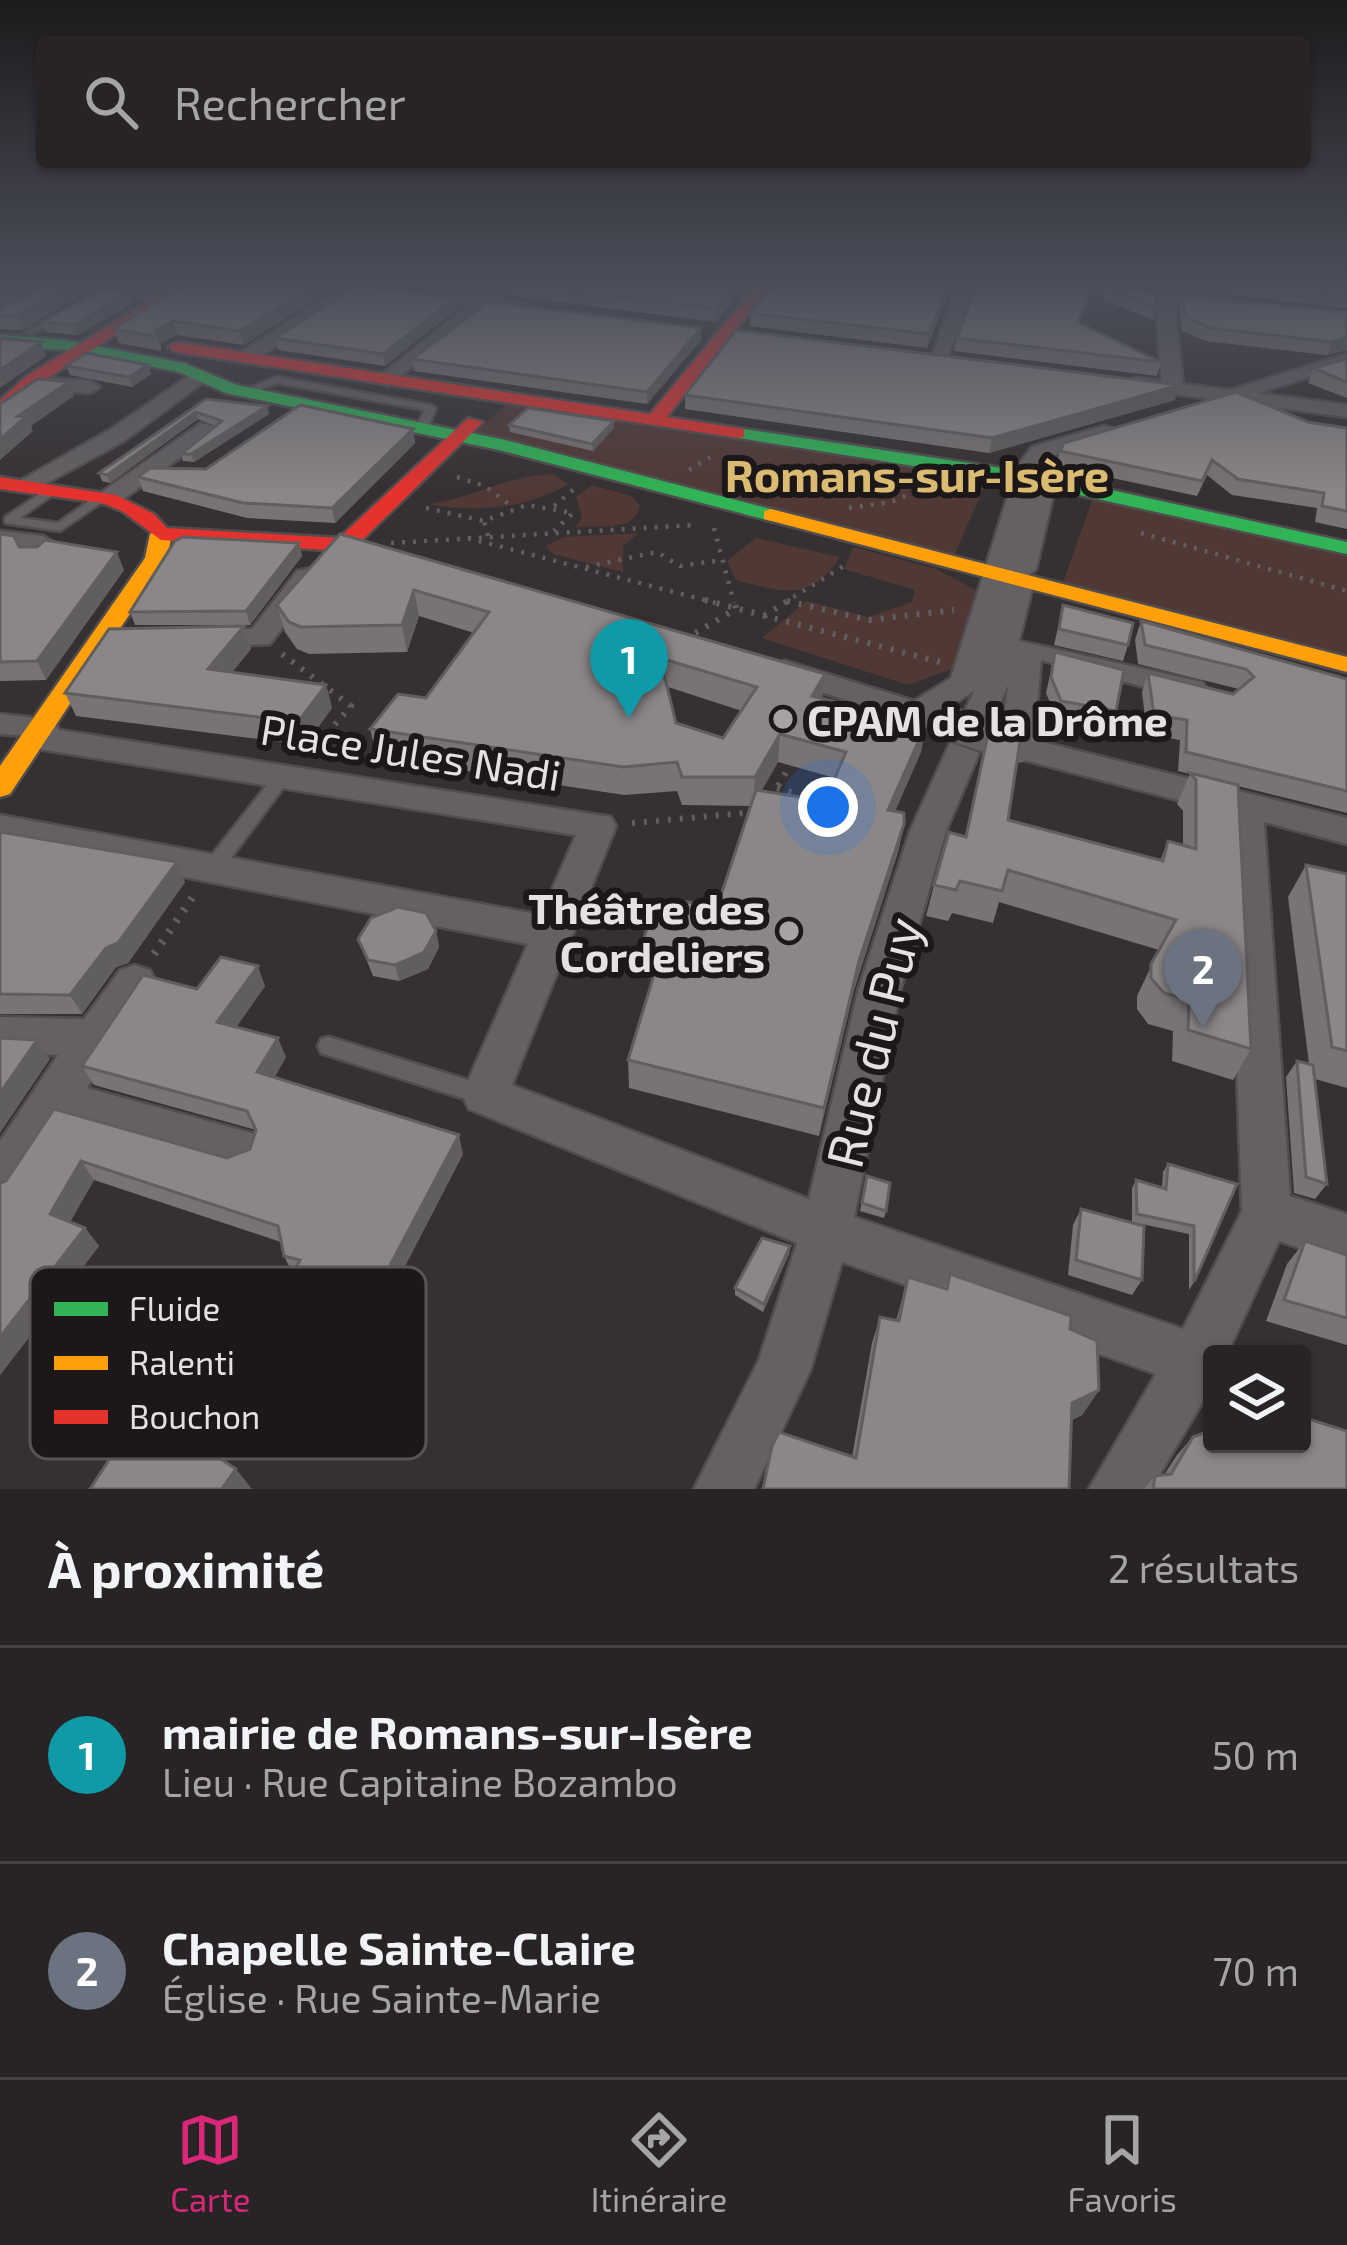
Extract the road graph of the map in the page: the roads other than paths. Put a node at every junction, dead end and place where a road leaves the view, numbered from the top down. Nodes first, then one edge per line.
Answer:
1 (72, 355) edge
2 (132, 355) edge
3 (217, 355) edge
4 (249, 355) edge
5 (417, 355) edge
6 (716, 355) edge
7 (1170, 355) edge
8 (913, 356) edge
9 (245, 358) junction
10 (937, 358) joint
11 (1347, 360) edge
12 (960, 362) edge
13 (0, 375) edge
14 (203, 375) junction
15 (386, 380) junction
16 (32, 381) junction
17 (1126, 382) edge
18 (90, 387) edge
19 (1173, 388) junction
20 (244, 392) junction
21 (1227, 396) junction
22 (504, 398) junction
23 (0, 409) edge
24 (1347, 411) edge
25 (1165, 415) edge
26 (656, 420) junction
27 (1123, 427) edge
28 (209, 428) edge
29 (422, 428) junction
30 (449, 442) junction
31 (149, 470) junction
32 (183, 473) edge
33 (1024, 478) junction
34 (11, 485) edge
35 (50, 491) junction
36 (105, 498) junction
37 (161, 534) junction
38 (1, 539) edge
39 (373, 543) junction
40 (1347, 548) edge
41 (36, 554) edge
42 (995, 588) junction
43 (100, 639) junction
44 (753, 662) edge
45 (1347, 665) edge
46 (1226, 699) edge
47 (932, 716) junction
48 (0, 724) edge
49 (42, 727) junction
50 (1017, 747) junction
51 (283, 776) junction
52 (0, 787) edge
53 (1245, 805) junction
54 (0, 828) edge
55 (1347, 830) edge
56 (212, 868) junction
57 (557, 934) junction
58 (135, 982) edge
59 (0, 1035) edge
60 (92, 1039) junction
61 (329, 1046) dead end
62 (485, 1096) junction
63 (56, 1100) junction
64 (238, 1150) edge
65 (0, 1181) edge
66 (1267, 1213) junction
67 (827, 1228) junction
68 (1347, 1239) edge
69 (1196, 1361) junction
70 (723, 1489) edge
71 (1118, 1489) edge

1 - 16 main road
2 - 14 main road
3 - 9 main road
4 - 9 street
5 - 15 street
6 - 26 main road
7 - 19 street
8 - 10 street
9 - 15 main road
10 - 12 street
11 - 21 street
13 - 16 street
14 - 20 main road
14 - 34 street
15 - 22 main road
16 - 18 street
16 - 23 main road
17 - 19 street
19 - 21 street
20 - 29 main road
20 - 29 lane
21 - 24 street
21 - 25 street
22 - 26 main road
22 - 30 main road
26 - 33 main road
27 - 33 street
28 - 31 street
29 - 30 main road
30 - 39 main road
30 - 42 main road
31 - 32 street
31 - 36 street
33 - 40 main road
33 - 42 street
34 - 35 main road
35 - 36 main road
35 - 36 lane
36 - 37 main road
37 - 39 main road
37 - 43 main road
38 - 41 street
39 - 43 street
42 - 45 main road
42 - 47 street
42 - 67 street, Rue du Puy
43 - 49 main road
44 - 47 street
46 - 50 street
47 - 50 street, bridge
48 - 49 street
49 - 51 street, Place Jules Nadi
49 - 52 main road
50 - 53 street
51 - 56 lane
51 - 57 street, Place Jules Nadi
53 - 55 street
53 - 66 street
54 - 56 street
56 - 57 street
57 - 62 street, Place Jules Nadi
58 - 60 street
59 - 60 street
60 - 63 street
61 - 62 lane
62 - 67 street
63 - 64 street
63 - 65 street
66 - 68 street
66 - 69 street
67 - 69 street
67 - 70 street, Rue du Puy
69 - 71 street

